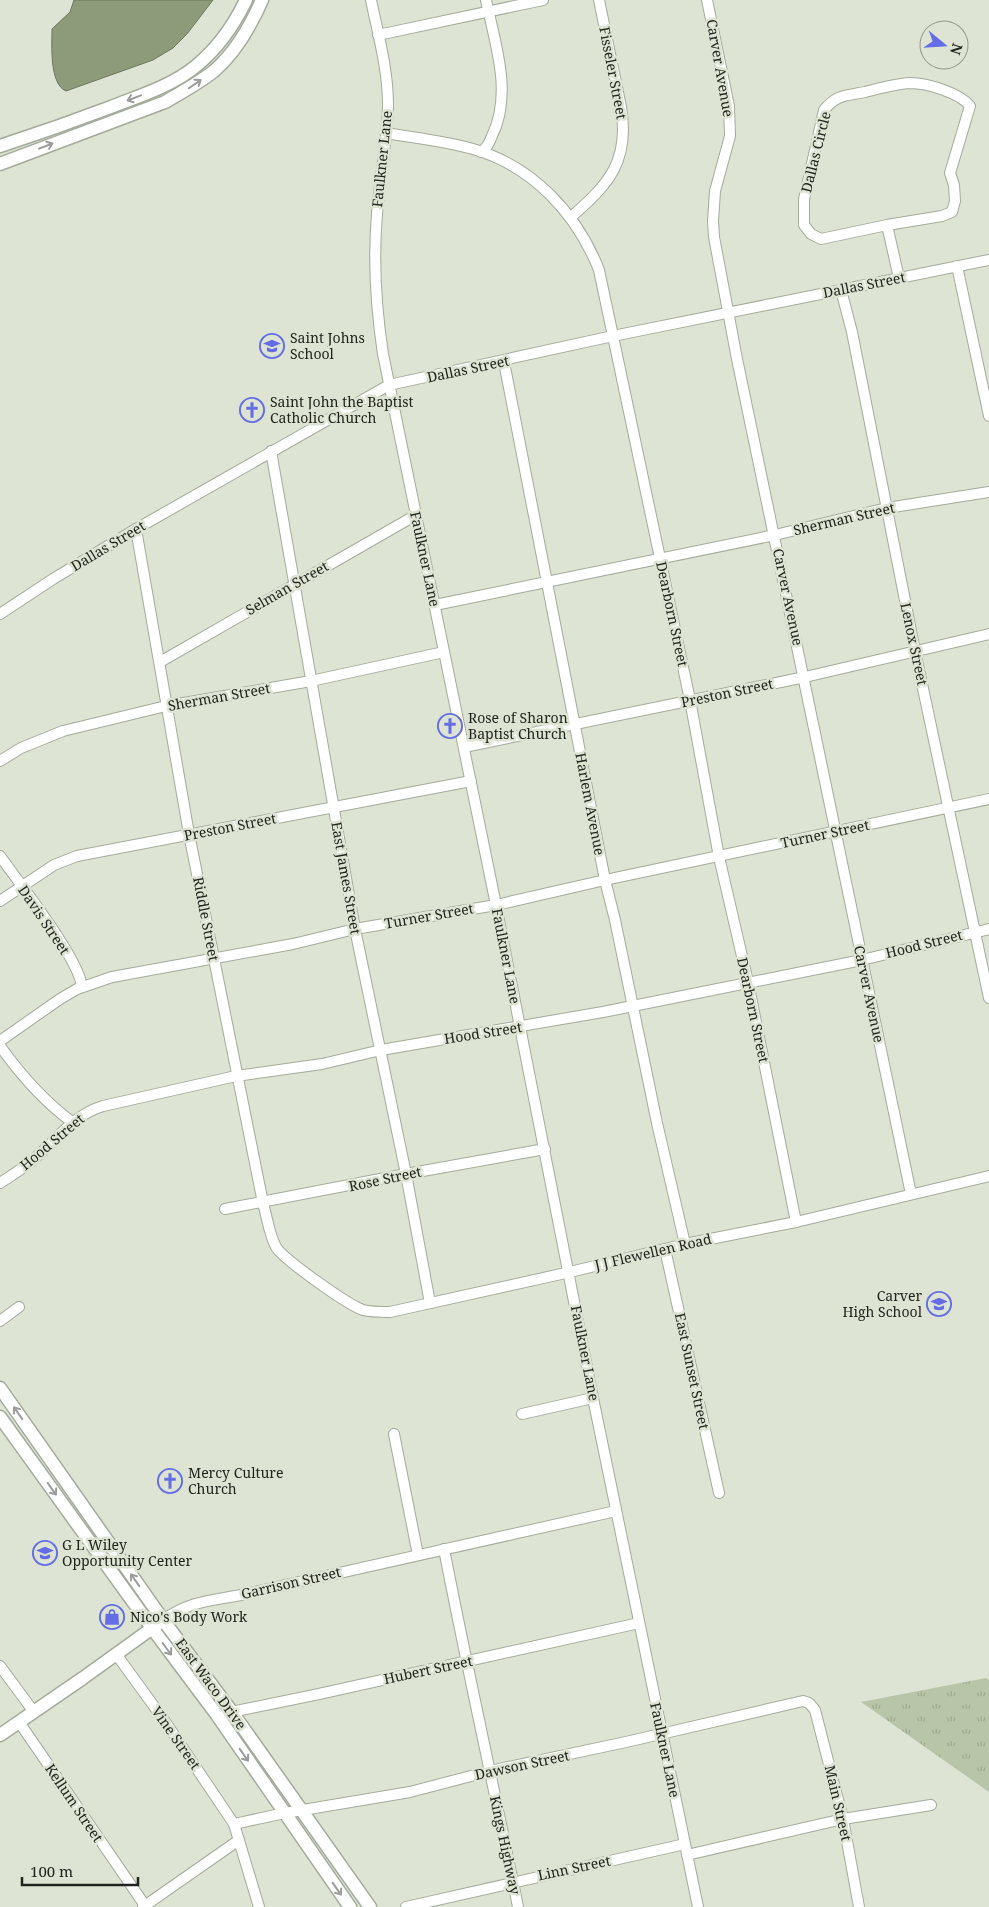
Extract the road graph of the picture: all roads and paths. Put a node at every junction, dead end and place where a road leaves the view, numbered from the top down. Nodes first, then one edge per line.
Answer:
1 (246, 0) edge
2 (262, 0) edge
3 (371, 0) edge
4 (486, 0) edge
5 (543, 0) edge
6 (599, 0) edge
7 (707, 0) edge
8 (488, 11) junction
9 (378, 34) junction
10 (386, 133) junction
11 (0, 146) edge
12 (481, 152) junction
13 (0, 164) edge
14 (571, 218) junction
15 (887, 225) junction
16 (989, 260) edge
17 (957, 266) junction
18 (899, 278) junction
19 (841, 290) junction
20 (728, 313) junction
21 (613, 336) junction
22 (504, 362) junction
23 (390, 385) junction
24 (989, 416) edge
25 (271, 452) junction
26 (989, 492) edge
27 (887, 508) junction
28 (416, 515) junction
29 (136, 529) junction
30 (775, 535) junction
31 (660, 559) junction
32 (546, 583) junction
33 (293, 584) junction
34 (435, 605) junction
35 (0, 614) edge
36 (989, 634) edge
37 (915, 651) junction
38 (444, 652) junction
39 (160, 662) junction
40 (804, 677) junction
41 (311, 680) junction
42 (690, 700) junction
43 (166, 706) junction
44 (576, 724) junction
45 (464, 747) junction
46 (0, 761) edge
47 (471, 781) junction
48 (989, 799) edge
49 (334, 807) junction
50 (949, 807) junction
51 (836, 832) junction
52 (189, 834) junction
53 (0, 856) edge
54 (720, 856) junction
55 (605, 880) junction
56 (22, 887) junction
57 (0, 901) edge
58 (496, 905) junction
59 (355, 929) junction
60 (989, 929) edge
61 (974, 932) junction
62 (215, 959) junction
63 (862, 960) junction
64 (748, 982) junction
65 (82, 987) junction
66 (989, 998) edge
67 (633, 1006) junction
68 (519, 1028) junction
69 (0, 1041) edge
70 (0, 1046) edge
71 (381, 1050) junction
72 (236, 1076) junction
73 (72, 1122) junction
74 (545, 1149) junction
75 (406, 1174) junction
76 (989, 1176) edge
77 (0, 1183) edge
78 (911, 1194) junction
79 (263, 1203) junction
80 (225, 1209) dead end
81 (796, 1222) junction
82 (685, 1244) junction
83 (665, 1249) junction
84 (570, 1272) junction
85 (323, 1284) joint
86 (430, 1303) junction
87 (19, 1307) dead end
88 (0, 1321) edge
89 (0, 1388) edge
90 (593, 1398) junction
91 (522, 1414) dead end
92 (0, 1417) edge
93 (394, 1434) dead end
94 (719, 1493) dead end
95 (616, 1511) junction
96 (444, 1549) junction
97 (418, 1555) junction
98 (163, 1620) junction
99 (640, 1623) junction
100 (152, 1628) junction
101 (116, 1654) junction
102 (466, 1662) junction
103 (0, 1666) edge
104 (809, 1703) joint
105 (34, 1712) junction
106 (232, 1712) junction
107 (217, 1715) junction
108 (19, 1722) junction
109 (662, 1734) junction
110 (0, 1735) edge
111 (490, 1771) junction
112 (931, 1805) dead end
113 (300, 1810) junction
114 (285, 1813) junction
115 (843, 1819) junction
116 (234, 1824) junction
117 (239, 1840) junction
118 (685, 1844) junction
119 (687, 1855) junction
120 (513, 1883) junction
121 (145, 1906) edge
122 (259, 1907) edge
123 (350, 1907) edge
124 (370, 1907) edge
125 (406, 1907) edge
126 (518, 1907) edge
127 (698, 1907) edge
128 (859, 1907) edge

1 -> 11 main road
13 -> 2 main road
3 - 9 street, Faulkner Lane
4 - 8 street
5 - 8 street
6 - 14 street, Fisseler Street
7 - 20 street, Carver Avenue
8 - 9 street
8 - 12 street
9 - 10 street, Faulkner Lane
10 - 12 street, Dearborn Street
10 - 23 street, Faulkner Lane
12 - 14 street, Dearborn Street
14 - 21 street, Dearborn Street
15 - 15 street, Dallas Circle
15 - 18 street
16 - 17 street, Dallas Street
17 - 18 street, Dallas Street
17 - 24 street
18 - 19 street, Dallas Street
19 - 20 street, Dallas Street
19 - 27 street, Lenox Street
20 - 21 street, Dallas Street
20 - 30 street, Carver Avenue
21 - 22 street, Dallas Street
21 - 31 street, Dearborn Street
22 - 23 street, Dallas Street
22 - 32 street, Harlem Avenue
23 - 25 street, Dallas Street
23 - 28 street, Faulkner Lane
25 - 29 street, Dallas Street
25 - 33 street, East James Street
26 - 27 street, Sherman Street
27 - 30 street, Sherman Street
27 - 37 street, Lenox Street
28 - 33 street, Selman Street
28 - 34 street, Faulkner Lane
29 - 35 street, Dallas Street
29 - 39 street, Riddle Street
30 - 31 street, Sherman Street
30 - 40 street, Carver Avenue
31 - 32 street, Sherman Street
31 - 42 street, Dearborn Street
32 - 34 street, Sherman Street
32 - 44 street, Harlem Avenue
33 - 39 street, Selman Street
33 - 41 street, East James Street
34 - 38 street, Faulkner Lane
36 - 37 street, Preston Street
37 - 40 street, Preston Street
37 - 50 street, Lenox Street
38 - 41 street, Sherman Street
38 - 45 street, Faulkner Lane
39 - 43 street, Riddle Street
40 - 42 street, Preston Street
40 - 51 street, Carver Avenue
41 - 43 street, Sherman Street
41 - 49 street, East James Street
42 - 44 street, Preston Street
42 - 54 street, Dearborn Street
43 - 46 street, Sherman Street
43 - 52 street, Riddle Street
44 - 45 street, Preston Street
44 - 55 street, Harlem Avenue
45 - 47 street, Faulkner Lane
47 - 49 street, Preston Street
47 - 58 street, Faulkner Lane
48 - 50 street, Turner Street
49 - 52 street, Preston Street
49 - 59 street, East James Street
50 - 51 street, Turner Street
50 - 61 street, Lenox Street
51 - 54 street, Turner Street
51 - 63 street, Carver Avenue
52 - 56 street, Preston Street
52 - 62 street, Riddle Street
53 - 56 street, Davis Street
54 - 55 street, Turner Street
54 - 64 street, Dearborn Street
55 - 58 street, Turner Street
55 - 67 street, Harlem Avenue
56 - 57 street, Preston Street
56 - 65 street, Davis Street
58 - 59 street, Turner Street
58 - 68 street, Faulkner Lane
59 - 62 street, Turner Street
59 - 71 street, East James Street
60 - 61 street, Hood Street
61 - 63 street, Hood Street
61 - 66 street, Lenox Street
62 - 65 street, Turner Street
62 - 72 street, Riddle Street
63 - 64 street, Hood Street
63 - 78 street, Carver Avenue
64 - 67 street, Hood Street
64 - 81 street, Dearborn Street
65 - 69 street, Turner Street
67 - 68 street, Hood Street
67 - 82 street, Harlem Avenue
68 - 71 street, Hood Street
68 - 74 street, Faulkner Lane
70 - 73 street
71 - 72 street, Hood Street
71 - 75 street, East James Street
72 - 73 street, Hood Street
72 - 79 street, Riddle Street
73 - 77 street, Hood Street
74 - 75 street, Rose Street
74 - 84 street, Faulkner Lane
75 - 79 street, Rose Street
75 - 86 street, East James Street
76 - 78 street, J J Flewellen Road
78 - 81 street, J J Flewellen Road
79 - 80 street, Rose Street
79 - 85 street, Riddle Street
81 - 82 street, J J Flewellen Road
82 - 83 street, J J Flewellen Road
83 - 84 street, J J Flewellen Road
83 - 94 street, East Sunset Street
84 - 86 street, J J Flewellen Road
84 - 90 street, Faulkner Lane
85 - 86 street, J J Flewellen Road
87 - 88 street
98 -> 89 main road, East Waco Drive
90 - 91 street
90 - 95 street, Faulkner Lane
92 -> 100 main road, East Waco Drive
93 - 97 street
95 - 96 street, Garrison Street
95 - 99 street, Faulkner Lane
96 - 97 street, Garrison Street
96 - 102 street, Kings Highway
97 - 98 street, Garrison Street
98 - 100 main road, Garrison Street
98 - 106 main road, East Waco Drive
99 - 102 street, Hubert Street
99 - 109 street, Faulkner Lane
100 - 101 main road, Garrison Street
100 -> 107 main road, East Waco Drive
101 - 105 main road, Garrison Street
101 - 116 street, Vine Street
102 - 106 street, Hubert Street
102 - 111 street, Kings Highway
103 - 105 street
104 - 109 street, Dawson Street
104 - 115 street, Main Street
105 - 108 main road, Garrison Street
106 - 107 street, Hubert Street
106 - 113 main road, East Waco Drive
107 -> 114 main road, East Waco Drive
108 - 110 main road, Garrison Street
108 - 121 street, Kellum Street
109 - 111 street, Dawson Street
109 - 118 street, Faulkner Lane
111 - 113 street, Dawson Street
111 - 120 street, Kings Highway
112 - 115 street
113 - 114 street, Dawson Street
113 - 124 main road, East Waco Drive
114 - 116 street, Dawson Street
114 -> 123 main road, East Waco Drive
115 - 119 street
115 - 128 street, Main Street
116 - 117 street, Vine Street
117 - 121 street
117 - 122 street, Vine Street
118 - 119 street, Faulkner Lane
118 - 120 street, Linn Street
119 - 127 street, Faulkner Lane
120 - 125 street, Linn Street
120 - 126 street, Kings Highway

